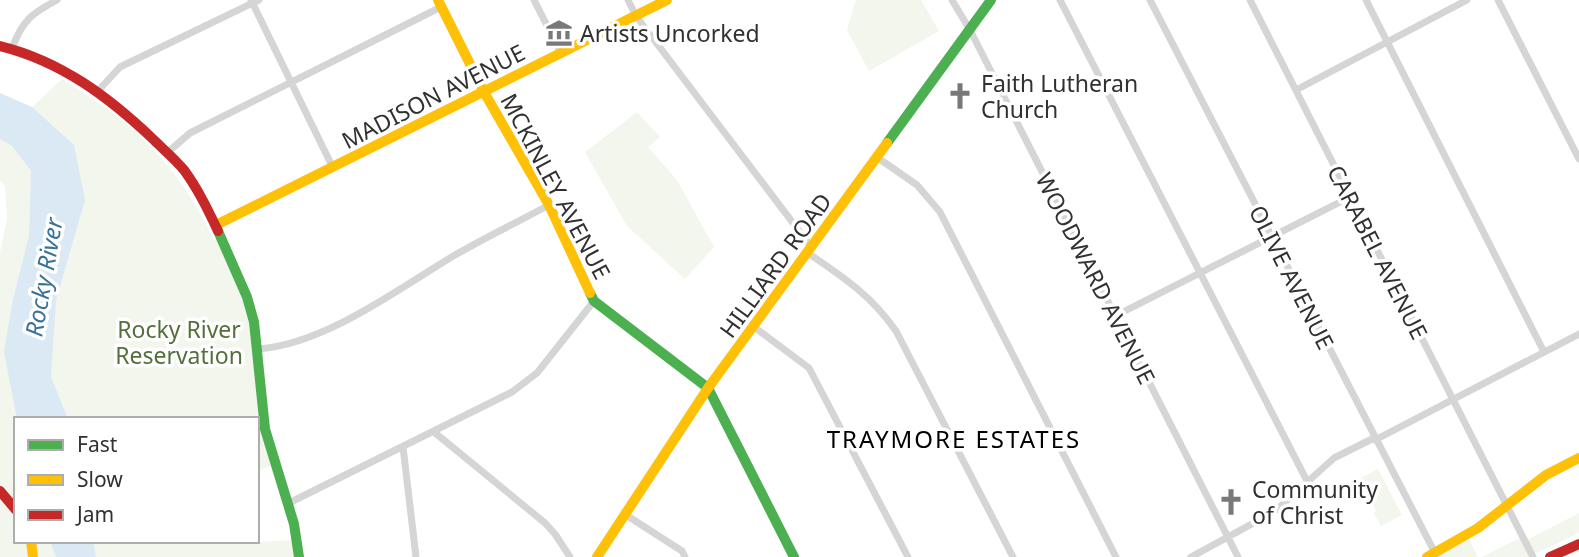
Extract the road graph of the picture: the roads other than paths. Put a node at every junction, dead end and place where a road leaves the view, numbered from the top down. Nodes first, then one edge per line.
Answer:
1 (57, 0) edge
2 (534, 0) edge
3 (628, 0) edge
4 (667, 0) edge
5 (952, 0) edge
6 (991, 0) edge
7 (1060, 0) edge
8 (1150, 0) edge
9 (1250, 0) edge
10 (1366, 0) edge
11 (1466, 0) edge
12 (1498, 0) edge
13 (254, 1) edge
14 (440, 4) edge
15 (636, 16) junction
16 (970, 30) junction
17 (1387, 41) junction
18 (0, 46) edge
19 (12, 48) junction
20 (561, 53) junction
21 (292, 83) junction
22 (1296, 90) junction
23 (98, 91) junction
24 (484, 92) junction
25 (167, 153) junction
26 (878, 158) junction
27 (1579, 159) edge
28 (333, 168) junction
29 (1350, 197) junction
30 (549, 205) junction
31 (216, 225) junction
32 (1272, 238) junction
33 (810, 251) junction
34 (1200, 274) junction
35 (594, 301) junction
36 (1115, 316) junction
37 (754, 327) junction
38 (1579, 334) edge
39 (259, 349) junction
40 (1544, 352) junction
41 (708, 388) junction
42 (1453, 400) junction
43 (434, 432) junction
44 (1375, 439) junction
45 (403, 447) junction
46 (1579, 458) edge
47 (1307, 481) junction
48 (0, 491) edge
49 (289, 503) junction
50 (1506, 504) junction
51 (14, 508) edge
52 (626, 516) junction
53 (1228, 537) junction
54 (1579, 544) edge
55 (1431, 555) edge
56 (299, 557) edge
57 (416, 557) edge
58 (570, 557) edge
59 (597, 557) edge
60 (685, 557) edge
61 (794, 557) edge
62 (908, 557) edge
63 (1013, 557) edge
64 (1116, 557) edge
65 (1191, 557) edge
66 (1238, 557) edge
67 (1533, 557) edge
68 (1550, 557) edge

1 - 19 street
2 - 20 street
3 - 15 street
4 - 15 main road, MADISON AVENUE
5 - 16 street, WOODWARD AVENUE
6 - 16 main road, HILLIARD ROAD
7 - 34 street
8 - 32 street, OLIVE AVENUE
9 - 22 street, CARABEL AVENUE
10 - 17 street
11 - 17 street
12 - 27 street
13 - 21 street
13 - 23 street
14 - 21 street
14 - 24 main road, MCKINLEY AVENUE
15 - 20 main road, MADISON AVENUE
15 - 33 street
16 - 26 main road, HILLIARD ROAD
16 - 36 street, WOODWARD AVENUE
17 - 22 street
17 - 40 street
18 - 19 main road
19 - 23 main road
20 - 24 main road, MADISON AVENUE
21 - 25 street
21 - 28 street
22 - 29 street, CARABEL AVENUE
23 - 25 main road
24 - 28 main road, MADISON AVENUE
24 - 30 main road, MCKINLEY AVENUE
25 - 31 main road
26 - 33 main road, HILLIARD ROAD
26 - 64 street
28 - 31 main road, MADISON AVENUE
29 - 32 street
29 - 42 street, CARABEL AVENUE
30 - 35 main road, MCKINLEY AVENUE
30 - 39 street
31 - 39 main road
32 - 34 street
32 - 44 street, OLIVE AVENUE
33 - 37 main road, HILLIARD ROAD
33 - 63 street
34 - 36 street
34 - 47 street
35 - 41 main road, MCKINLEY AVENUE
35 - 43 street
36 - 53 street, WOODWARD AVENUE
37 - 41 main road, HILLIARD ROAD
37 - 62 street
38 - 40 street
39 - 49 main road
40 - 42 street
41 - 52 main road, HILLIARD ROAD
41 - 61 main road, MCKINLEY AVENUE
42 - 44 street
42 - 50 street, CARABEL AVENUE
43 - 45 street
43 - 58 street
44 - 47 street
44 - 55 street, OLIVE AVENUE
45 - 49 street
45 - 57 street
46 - 50 main road
47 - 53 street
48 - 51 main road
49 - 56 main road
50 - 55 main road
50 - 67 street, CARABEL AVENUE
52 - 59 main road, HILLIARD ROAD
52 - 60 street
53 - 65 street
53 - 66 street, WOODWARD AVENUE
54 - 68 main road

